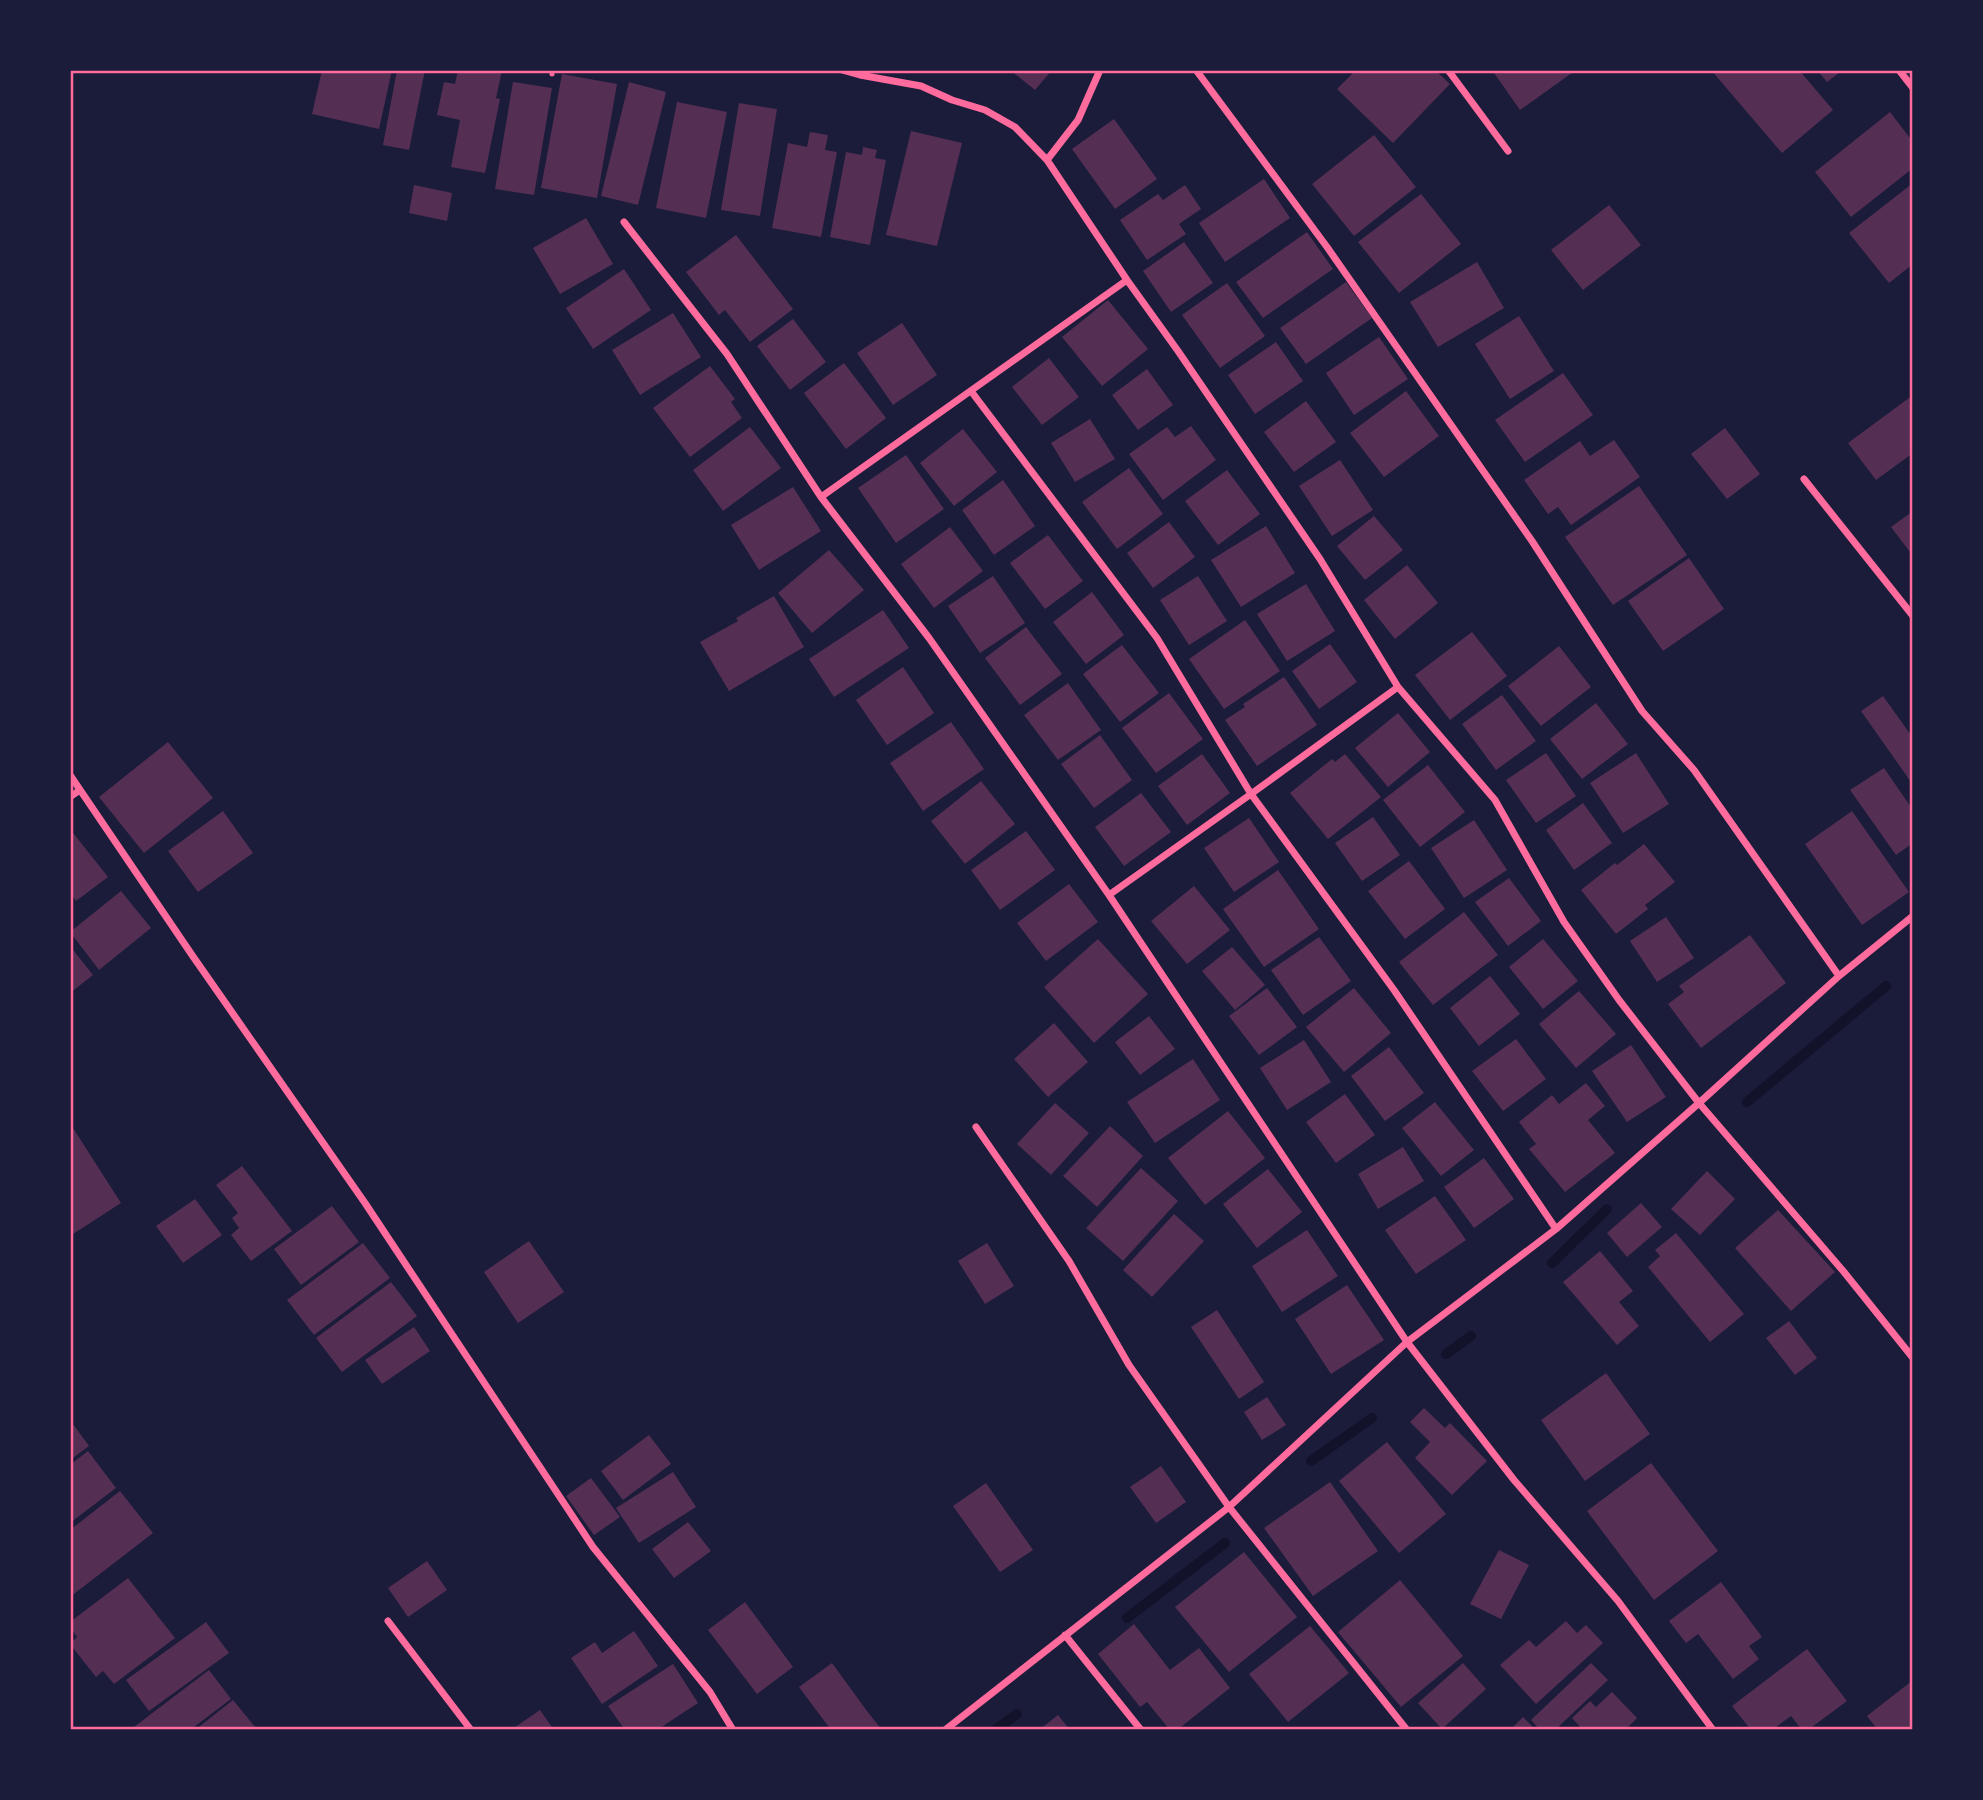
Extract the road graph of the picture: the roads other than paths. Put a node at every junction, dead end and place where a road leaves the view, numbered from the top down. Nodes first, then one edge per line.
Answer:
1 (842, 70) edge
2 (1100, 70) edge
3 (1196, 70) edge
4 (1448, 70) edge
5 (1899, 70) edge
6 (1913, 88) edge
7 (1508, 150) dead end
8 (1047, 160) junction
9 (624, 222) dead end
10 (1127, 280) junction
11 (971, 391) junction
12 (1804, 479) dead end
13 (821, 497) junction
14 (1913, 615) edge
15 (1398, 687) junction
16 (70, 775) edge
17 (80, 790) junction
18 (1251, 794) junction
19 (70, 797) edge
20 (1109, 895) junction
21 (1913, 916) edge
22 (1839, 976) junction
23 (1699, 1103) junction
24 (975, 1127) dead end
25 (1556, 1229) junction
26 (1407, 1342) junction
27 (1913, 1358) edge
28 (1229, 1507) junction
29 (388, 1621) dead end
30 (1065, 1635) junction
31 (471, 1730) edge
32 (733, 1730) edge
33 (945, 1730) edge
34 (1141, 1730) edge
35 (1407, 1730) edge
36 (1713, 1730) edge

1 - 8 street
2 - 8 street
3 - 22 street
4 - 7 street
5 - 6 street
8 - 10 street
9 - 13 street
10 - 11 street
10 - 15 street
11 - 13 street
11 - 18 street
12 - 14 street
13 - 20 street
15 - 18 street
15 - 23 street
16 - 17 street
17 - 19 street
17 - 32 street
18 - 20 street
18 - 25 street
20 - 26 street
21 - 22 street
22 - 23 street
23 - 25 street
23 - 27 street
24 - 28 street
25 - 26 street
26 - 28 street
26 - 36 street
28 - 30 street
28 - 35 street
29 - 31 street
30 - 33 street
30 - 34 street

